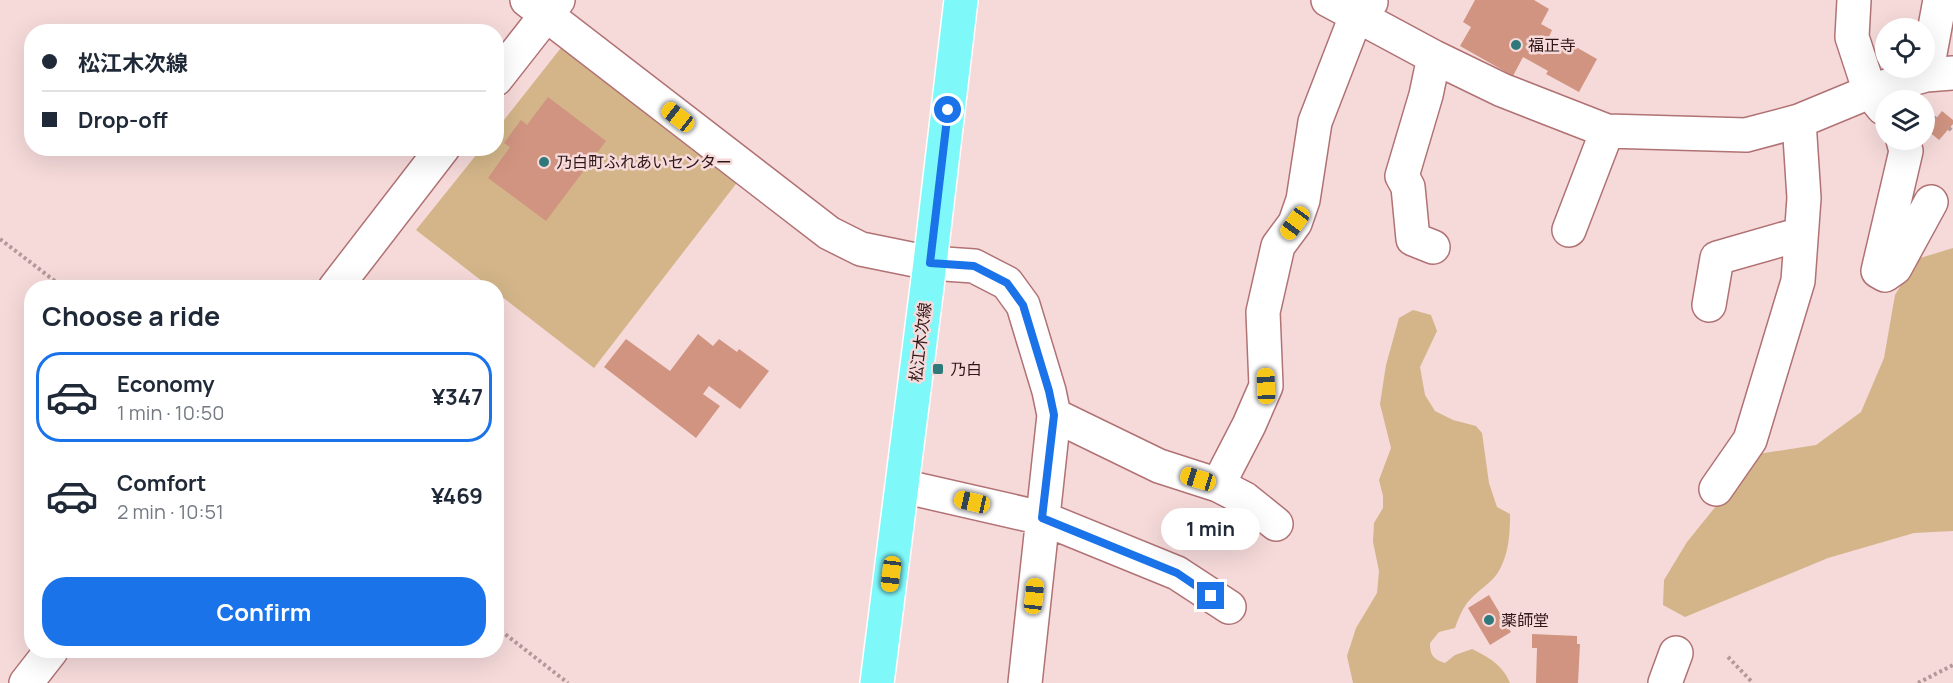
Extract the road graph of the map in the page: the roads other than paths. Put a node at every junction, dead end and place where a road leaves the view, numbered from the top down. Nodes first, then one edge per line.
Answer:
1 (961, 0) edge
2 (1328, 0) edge
3 (1854, 0) edge
4 (1940, 0) edge
5 (543, 5) edge
6 (1365, 8) edge
7 (1434, 57) junction
8 (504, 66) edge
9 (1940, 74) edge
10 (1903, 90) edge
11 (1875, 94) edge
12 (1875, 102) edge
13 (1799, 121) junction
14 (1607, 131) junction
15 (1906, 150) edge
16 (437, 156) edge
17 (1931, 202) dead end
18 (1569, 230) dead end
19 (1801, 234) junction
20 (1433, 247) dead end
21 (930, 263) junction
22 (341, 280) edge
23 (1709, 304) dead end
24 (1054, 415) junction
25 (1218, 485) junction
26 (902, 486) junction
27 (1716, 489) dead end
28 (1042, 518) junction
29 (1276, 524) dead end
30 (1228, 607) dead end
31 (1676, 653) dead end
32 (46, 658) edge
33 (26, 683) edge
34 (878, 683) edge
35 (1025, 683) edge
36 (1665, 683) edge

1 - 21 main road, 松江木次線
2 - 6 street
3 - 11 street
4 - 9 street
5 - 8 street
5 - 21 street
6 - 7 street
6 - 25 street
7 - 14 street
7 - 20 street
9 - 10 street
12 - 13 street
13 - 14 street
13 - 19 street
14 - 18 street
15 - 17 street
16 - 22 street
19 - 23 street
19 - 27 street
21 - 24 street
21 - 26 main road, 松江木次線
24 - 25 street
24 - 28 street
25 - 29 street
26 - 28 street
26 - 34 main road, 松江木次線
28 - 30 street
28 - 35 street
31 - 36 street
32 - 33 street

